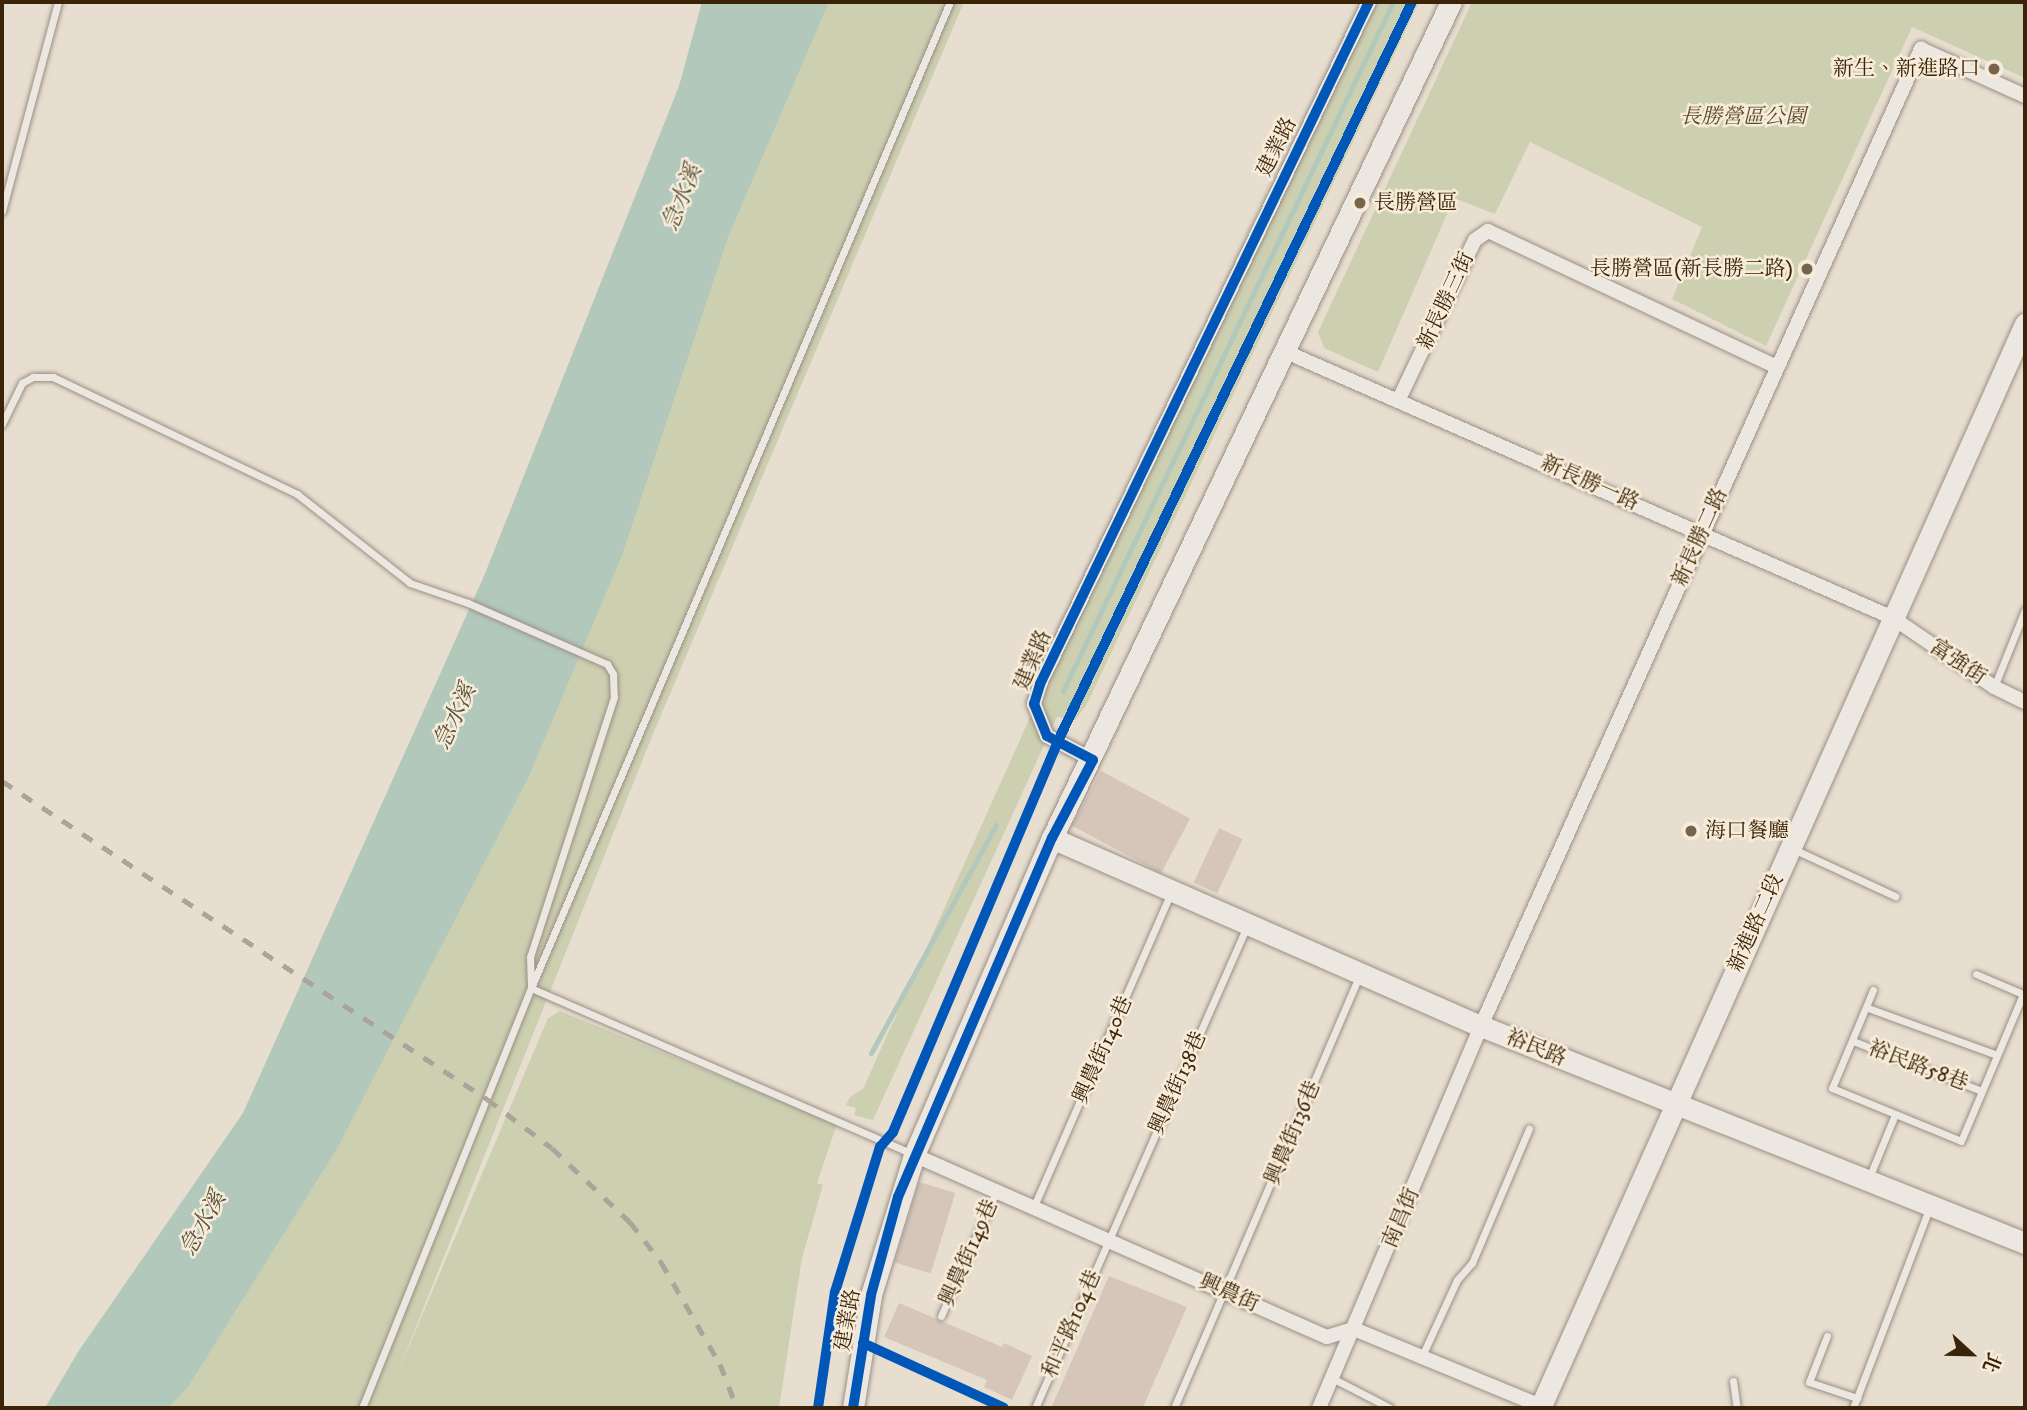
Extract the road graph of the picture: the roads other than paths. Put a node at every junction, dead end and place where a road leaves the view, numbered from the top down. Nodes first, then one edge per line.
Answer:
1 (58, 2) edge
2 (950, 2) edge
3 (1368, 2) edge
4 (1451, 2) edge
5 (2025, 96) edge
6 (2, 211) edge
7 (2025, 324) edge
8 (1286, 352) junction
9 (1777, 367) junction
10 (1399, 399) junction
11 (2, 424) edge
12 (1702, 533) junction
13 (2025, 610) edge
14 (1893, 618) junction
15 (1994, 687) junction
16 (2025, 702) edge
17 (1093, 760) junction
18 (1052, 838) junction
19 (1791, 848) junction
20 (1171, 893) junction
21 (1895, 896) dead end
22 (1247, 926) junction
23 (1976, 974) dead end
24 (1360, 975) junction
25 (531, 988) junction
26 (1873, 990) dead end
27 (2024, 995) edge
28 (1868, 1008) junction
29 (1481, 1026) junction
30 (1853, 1041) junction
31 (1997, 1055) junction
32 (1982, 1091) junction
33 (1675, 1104) junction
34 (1894, 1116) junction
35 (1529, 1129) dead end
36 (914, 1154) junction
37 (1867, 1181) junction
38 (997, 1190) junction
39 (1931, 1205) junction
40 (1034, 1206) junction
41 (1110, 1240) junction
42 (2025, 1243) edge
43 (1226, 1292) junction
44 (941, 1316) dead end
45 (1354, 1329) junction
46 (1827, 1336) dead end
47 (1421, 1357) junction
48 (1332, 1378) junction
49 (1733, 1381) dead end
50 (1857, 1398) junction
51 (362, 1408) edge
52 (853, 1408) edge
53 (1035, 1408) edge
54 (1174, 1408) edge
55 (1319, 1408) edge
56 (1390, 1408) edge
57 (1542, 1408) edge
58 (1737, 1408) edge
59 (1853, 1408) edge

1 - 6 lane
2 - 25 lane
3 - 17 street, 建業路
4 - 8 street, 建業路
5 - 9 street, 新長勝二路
7 - 14 street, 新進路二段
8 - 10 street, 新長勝一路
8 - 17 street, 建業路
9 - 10 street, 新長勝三街
9 - 12 street, 新長勝二路
10 - 12 street, 新長勝一路
11 - 25 lane
12 - 14 street, 新長勝一路
12 - 29 street, 新長勝二路
13 - 15 lane
14 - 15 street, 富強街
14 - 19 street, 新進路二段
15 - 16 street, 富強街
17 - 18 street, 建業路
18 - 20 street, 裕民路
18 - 36 street, 建業路
19 - 21 lane
19 - 33 street, 新進路二段
20 - 22 street, 裕民路
20 - 40 lane, 興農街140巷
22 - 24 street, 裕民路
22 - 41 lane, 興農街138巷
23 - 27 lane
24 - 29 street, 裕民路
24 - 43 lane, 興農街136巷
25 - 36 lane
25 - 51 lane
26 - 28 lane, 裕民路58巷
27 - 31 lane, 裕民路58巷
28 - 30 lane, 裕民路58巷
28 - 31 lane
29 - 33 street, 裕民路
29 - 45 street, 南昌街
30 - 32 lane, 裕民路58巷
30 - 34 lane, 裕民路58巷
31 - 32 lane, 裕民路58巷
32 - 34 lane, 裕民路58巷
33 - 37 street, 裕民路
33 - 57 street, 新進路二段
34 - 37 lane
35 - 47 lane
36 - 38 street, 興農街
36 - 52 street, 建業路
37 - 39 street, 裕民路
38 - 40 street, 興農街
38 - 44 lane, 興農街149巷
39 - 42 street, 裕民路
39 - 50 lane
40 - 41 street, 興農街
41 - 43 street, 興農街
41 - 53 lane, 和平路104巷
43 - 45 street, 興農街
43 - 54 lane, 興農街136巷
45 - 47 street
45 - 48 street, 南昌街
46 - 50 lane
47 - 57 street
48 - 55 street, 南昌街
48 - 56 lane
49 - 58 lane
50 - 59 lane

